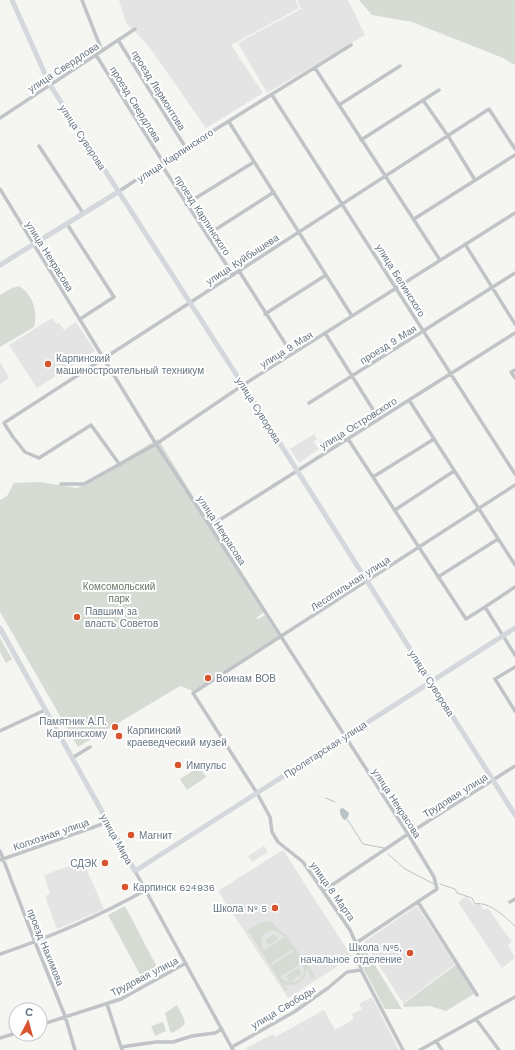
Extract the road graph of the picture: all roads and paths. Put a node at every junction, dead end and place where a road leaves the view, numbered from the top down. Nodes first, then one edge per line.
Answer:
1 (12, 0) edge
2 (82, 0) edge
3 (135, 29) dead end
4 (118, 40) junction
5 (350, 46) dead end
6 (102, 51) junction
7 (96, 55) junction
8 (400, 66) dead end
9 (316, 68) junction
10 (50, 86) junction
11 (439, 90) dead end
12 (272, 95) junction
13 (423, 100) junction
14 (339, 105) junction
15 (0, 118) edge
16 (229, 122) junction
17 (448, 136) junction
18 (361, 140) junction
19 (39, 146) dead end
20 (186, 148) junction
21 (515, 149) edge
22 (515, 155) edge
23 (254, 162) junction
24 (162, 163) junction
25 (386, 176) junction
26 (475, 180) junction
27 (0, 189) edge
28 (118, 192) junction
29 (274, 192) junction
30 (186, 204) junction
31 (342, 204) junction
32 (515, 212) edge
33 (83, 214) junction
34 (414, 219) junction
35 (67, 224) junction
36 (300, 232) junction
37 (206, 235) junction
38 (465, 244) junction
39 (34, 245) junction
40 (440, 260) junction
41 (0, 265) edge
42 (239, 271) junction
43 (515, 273) edge
44 (232, 275) junction
45 (326, 275) junction
46 (492, 287) junction
47 (397, 288) junction
48 (190, 302) junction
49 (265, 314) junction
50 (352, 316) junction
51 (80, 319) junction
52 (515, 324) edge
53 (423, 331) junction
54 (325, 333) junction
55 (515, 333) edge
56 (292, 354) junction
57 (103, 358) junction
58 (515, 370) edge
59 (450, 374) junction
60 (352, 376) junction
61 (515, 378) edge
62 (243, 385) junction
63 (409, 400) junction
64 (309, 403) dead end
65 (379, 419) junction
66 (348, 439) junction
67 (434, 439) junction
68 (156, 444) junction
69 (120, 465) junction
70 (297, 470) junction
71 (454, 471) junction
72 (515, 474) edge
73 (373, 477) junction
74 (61, 484) dead end
75 (515, 485) edge
76 (478, 509) junction
77 (395, 510) junction
78 (210, 526) junction
79 (498, 539) junction
80 (419, 547) junction
81 (515, 565) edge
82 (438, 577) junction
83 (368, 580) junction
84 (515, 587) edge
85 (485, 607) junction
86 (0, 628) edge
87 (515, 628) edge
88 (281, 636) junction
89 (505, 638) junction
90 (515, 655) edge
91 (515, 667) edge
92 (431, 682) junction
93 (193, 694) joint
94 (45, 710) junction
95 (515, 711) edge
96 (0, 731) edge
97 (345, 737) junction
98 (90, 747) dead end
99 (72, 758) junction
100 (515, 766) edge
101 (493, 780) junction
102 (257, 793) junction
103 (515, 815) edge
104 (108, 822) junction
105 (408, 834) junction
106 (0, 851) edge
107 (2, 860) edge
108 (136, 871) junction
109 (146, 890) junction
110 (323, 891) junction
111 (515, 899) edge
112 (418, 902) junction
113 (510, 902) dead end
114 (35, 942) junction
115 (356, 943) junction
116 (0, 954) edge
117 (186, 963) junction
118 (361, 970) junction
119 (477, 994) dead end
120 (515, 997) edge
121 (107, 1004) junction
122 (65, 1016) junction
123 (476, 1019) junction
124 (48, 1022) edge
125 (222, 1029) junction
126 (436, 1041) junction
127 (122, 1048) edge
128 (233, 1048) edge
129 (75, 1050) edge
130 (403, 1050) edge
131 (420, 1050) edge
132 (442, 1050) edge
133 (499, 1050) edge

1 - 10 street, улица Суворова
2 - 6 street
3 - 4 street, улица Свердлова
4 - 6 street, улица Свердлова
4 - 20 street, проезд Лермонтова
5 - 9 street, улица Карпинского
6 - 7 street, улица Свердлова
7 - 10 street, улица Свердлова
7 - 24 street, проезд Свердлова
8 - 14 street
9 - 12 street, улица Карпинского
9 - 14 street
10 - 15 street, улица Свердлова
10 - 28 street, улица Суворова
11 - 13 street
12 - 16 street, улица Карпинского
12 - 31 street, улица Белинского
13 - 17 street
13 - 18 street
14 - 18 street
16 - 20 street, улица Карпинского
16 - 23 street
17 - 21 street, улица Куйбышева
17 - 25 street, улица Куйбышева
17 - 26 street
18 - 25 street
19 - 33 street
20 - 24 street, улица Карпинского
22 - 26 street
23 - 29 street
23 - 30 street
24 - 28 street, улица Карпинского
24 - 30 street, проезд Карпинского
25 - 31 street, улица Куйбышева
25 - 34 street
26 - 34 street
27 - 39 street, улица Некрасова
28 - 33 street, улица Карпинского
28 - 48 street, улица Суворова
29 - 36 street
29 - 37 street
30 - 37 street, проезд Карпинского
31 - 36 street, улица Куйбышева
31 - 47 street, улица Белинского
32 - 38 street, улица 9 Мая
33 - 35 street, улица Карпинского
34 - 40 street
35 - 39 street, улица Карпинского
35 - 51 street
36 - 42 street, улица Куйбышева
36 - 45 street
37 - 44 street, проезд Карпинского
38 - 40 street, улица 9 Мая
38 - 46 street
39 - 41 street, улица Карпинского
39 - 51 street, улица Некрасова
40 - 47 street, улица 9 Мая
42 - 44 street, улица Куйбышева
42 - 49 street
43 - 46 street, проезд 9 Мая
44 - 48 street, улица Куйбышева
45 - 49 street
45 - 50 street
46 - 52 street
46 - 53 street, проезд 9 Мая
47 - 50 street, улица 9 Мая
47 - 53 street, улица Белинского
48 - 57 street, улица Куйбышева
48 - 62 street, улица Суворова
49 - 56 street
50 - 54 street, улица 9 Мая
51 - 57 street, улица Некрасова
53 - 59 street, улица Белинского
53 - 60 street, проезд 9 Мая
54 - 56 street, улица 9 Мая
54 - 60 street
55 - 59 street, улица Островского
56 - 62 street, улица 9 Мая
57 - 68 street, улица Некрасова
57 - 69 street, улица Куйбышева
58 - 61 street
59 - 63 street, улица Островского
59 - 72 street, улица Белинского
60 - 64 street, проезд 9 Мая
60 - 65 street
62 - 68 street, улица 9 Мая
62 - 70 street, улица Суворова
63 - 65 street, улица Островского
63 - 67 street
65 - 66 street, улица Островского
66 - 70 street, улица Островского
66 - 73 street
67 - 71 street
67 - 73 street
68 - 69 street, улица 9 Мая
68 - 78 street, улица Некрасова
69 - 74 street, улица 9 Мая
70 - 78 street, улица Островского
70 - 83 street, улица Суворова
71 - 76 street
71 - 77 street
73 - 77 street
75 - 76 street, Лесопильная улица
76 - 79 street
76 - 80 street, Лесопильная улица
77 - 80 street
78 - 88 street, улица Некрасова
79 - 81 street
79 - 82 street
80 - 82 street
80 - 83 street, Лесопильная улица
82 - 85 street
83 - 88 street, Лесопильная улица
83 - 92 street, улица Суворова
84 - 85 street
85 - 89 street
86 - 94 street, улица Мира
87 - 89 street, Пролетарская улица
88 - 93 street, Лесопильная улица
88 - 97 street, улица Некрасова
89 - 90 street
89 - 92 street, Пролетарская улица
91 - 95 street
92 - 97 street, Пролетарская улица
92 - 101 street, улица Суворова
93 - 102 street, улица 8 Марта
94 - 96 street
94 - 99 street, улица Мира
97 - 102 street, Пролетарская улица
97 - 105 street, улица Некрасова
98 - 99 street
99 - 104 street, улица Мира
100 - 101 street, Трудовая улица
101 - 103 street, улица Суворова
101 - 105 street, Трудовая улица
102 - 108 street, Пролетарская улица
102 - 110 street, улица 8 Марта
104 - 107 street, Колхозная улица
104 - 108 street, улица Мира
105 - 110 street, Трудовая улица
105 - 112 street, улица Некрасова
106 - 107 street, проезд Нахимова
107 - 114 street, проезд Нахимова
108 - 109 street, улица Мира
109 - 114 street
109 - 117 street, улица Мира
110 - 115 street, улица 8 Марта
111 - 113 street
112 - 115 street
112 - 119 street
114 - 116 street
114 - 122 street, проезд Нахимова
115 - 118 street, улица 8 Марта
117 - 121 street, Трудовая улица
117 - 125 street, улица Мира
118 - 128 street, улица Свободы
118 - 130 street, улица 8 Марта
120 - 123 street
121 - 122 street, Трудовая улица
121 - 127 street
122 - 124 street, Трудовая улица
122 - 129 street, проезд Нахимова
123 - 126 street
123 - 133 street
125 - 127 street
125 - 128 street, улица Мира
126 - 131 street
126 - 132 street

